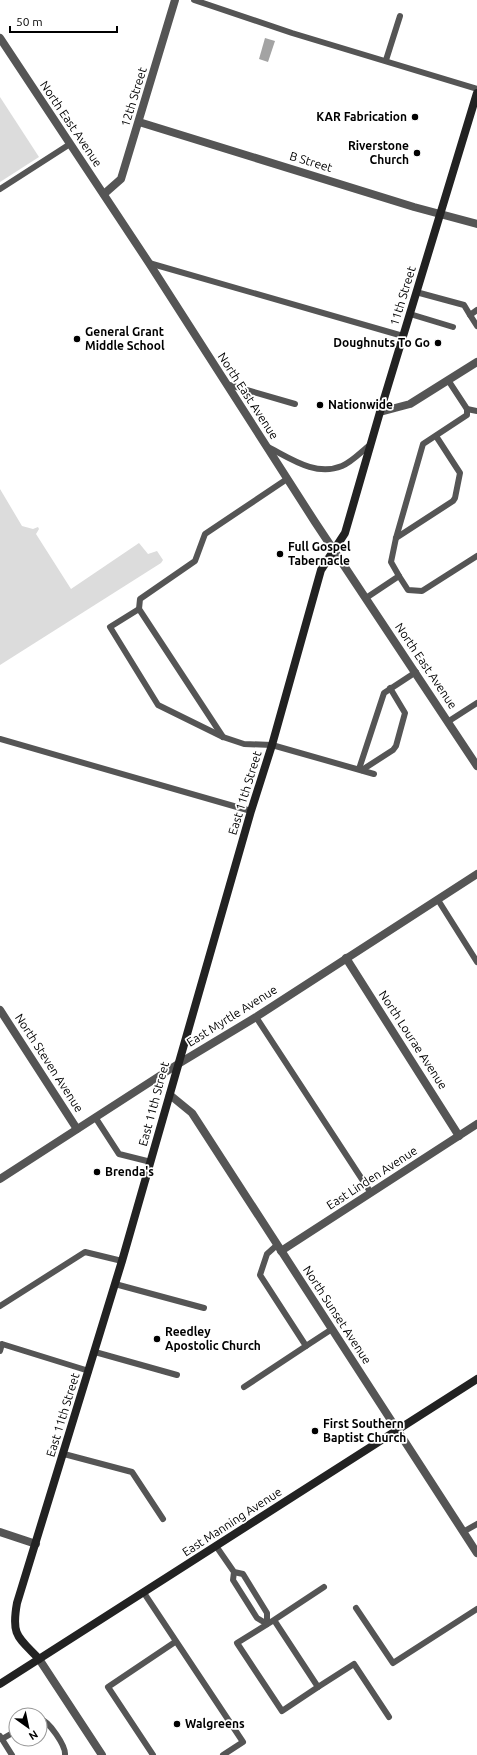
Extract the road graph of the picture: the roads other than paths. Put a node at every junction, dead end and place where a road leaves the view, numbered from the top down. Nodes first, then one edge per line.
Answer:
1 (175, 0) edge
2 (194, 0) edge
3 (400, 16) dead end
4 (0, 38) edge
5 (386, 60) junction
6 (477, 89) edge
7 (477, 93) edge
8 (139, 122) junction
9 (70, 144) junction
10 (0, 189) edge
11 (104, 194) junction
12 (440, 213) junction
13 (477, 224) edge
14 (149, 263) junction
15 (416, 292) junction
16 (477, 310) edge
17 (410, 314) junction
18 (470, 315) junction
19 (477, 326) edge
20 (453, 327) dead end
21 (403, 336) junction
22 (476, 363) edge
23 (448, 380) junction
24 (226, 384) junction
25 (294, 404) dead end
26 (467, 409) junction
27 (477, 411) edge
28 (380, 412) junction
29 (436, 436) junction
30 (370, 445) junction
31 (266, 446) junction
32 (287, 479) junction
33 (396, 538) junction
34 (334, 550) junction
35 (477, 556) edge
36 (399, 576) junction
37 (366, 598) junction
38 (139, 609) junction
39 (416, 672) junction
40 (390, 688) junction
41 (477, 703) edge
42 (449, 721) junction
43 (224, 737) junction
44 (0, 739) edge
45 (272, 745) junction
46 (477, 766) edge
47 (360, 770) junction
48 (374, 774) dead end
49 (251, 811) junction
50 (477, 874) edge
51 (438, 900) junction
52 (346, 958) junction
53 (477, 962) edge
54 (0, 1010) edge
55 (256, 1017) junction
56 (178, 1064) junction
57 (170, 1095) junction
58 (95, 1117) junction
59 (477, 1124) edge
60 (77, 1129) junction
61 (459, 1136) junction
62 (151, 1162) junction
63 (0, 1178) edge
64 (371, 1193) junction
65 (279, 1248) junction
66 (122, 1261) junction
67 (115, 1284) junction
68 (0, 1306) edge
69 (204, 1308) dead end
70 (332, 1329) junction
71 (306, 1346) junction
72 (0, 1351) edge
73 (95, 1352) junction
74 (90, 1371) junction
75 (178, 1375) dead end
76 (477, 1379) edge
77 (244, 1387) dead end
78 (397, 1430) junction
79 (64, 1454) junction
80 (163, 1519) dead end
81 (477, 1524) edge
82 (0, 1532) edge
83 (463, 1532) junction
84 (36, 1544) junction
85 (216, 1546) junction
86 (477, 1554) edge
87 (234, 1572) junction
88 (324, 1587) dead end
89 (144, 1593) junction
90 (356, 1608) dead end
91 (477, 1609) edge
92 (274, 1620) junction
93 (267, 1624) junction
94 (175, 1642) junction
95 (39, 1659) junction
96 (0, 1684) edge
97 (318, 1687) junction
98 (389, 1717) dead end
99 (48, 1723) edge
100 (1, 1738) edge
101 (12, 1755) edge
102 (65, 1755) edge
103 (102, 1755) edge
104 (153, 1755) edge
105 (223, 1755) edge

1 - 8 street, 12th Street
2 - 5 lane
3 - 5 lane
4 - 9 street, North East Avenue
5 - 6 lane
7 - 12 main road, 11th Street
8 - 11 street, 12th Street
8 - 12 street, B Street
9 - 10 lane
9 - 11 street, North East Avenue
11 - 14 street, North East Avenue
12 - 13 street, B Street
12 - 15 main road, 11th Street
14 - 21 lane
14 - 24 street, North East Avenue
15 - 17 main road, 11th Street
15 - 18 lane
16 - 18 lane
17 - 20 lane
17 - 21 main road, 11th Street
18 - 19 lane
21 - 28 main road, 11th Street
22 - 23 street
23 - 26 lane
23 - 28 street
24 - 25 lane
24 - 31 street, North East Avenue
26 - 27 lane
26 - 29 lane
28 - 30 main road, 11th Street
29 - 33 lane
29 - 33 lane
30 - 31 lane
30 - 34 main road, 11th Street
31 - 32 street, North East Avenue
32 - 34 street, North East Avenue
32 - 38 lane
33 - 36 lane
34 - 37 street, North East Avenue
34 - 45 main road, East 11th Street
35 - 36 lane
36 - 37 lane
37 - 39 street, North East Avenue
38 - 43 lane
38 - 43 lane
39 - 40 lane
39 - 42 street, North East Avenue
40 - 47 lane
40 - 47 lane
41 - 42 lane
42 - 46 street, North East Avenue
43 - 45 lane
44 - 49 lane
45 - 47 lane
45 - 49 main road, East 11th Street
47 - 48 lane
49 - 56 main road, East 11th Street
50 - 51 street, East Myrtle Avenue
51 - 52 street, East Myrtle Avenue
51 - 53 lane
52 - 55 street, East Myrtle Avenue
52 - 61 street, North Lourae Avenue
54 - 60 street, North Steven Avenue
55 - 56 street, East Myrtle Avenue
55 - 64 lane
56 - 57 main road, East 11th Street
56 - 58 street, East Myrtle Avenue
57 - 62 main road, East 11th Street
57 - 65 street, North Sunset Avenue
58 - 60 street, East Myrtle Avenue
58 - 62 lane
59 - 61 street, East Linden Avenue
60 - 63 street, East Myrtle Avenue
61 - 64 street, East Linden Avenue
62 - 66 main road, East 11th Street
64 - 65 street, East Linden Avenue
65 - 70 street, North Sunset Avenue
65 - 71 lane
66 - 67 main road, East 11th Street
66 - 68 lane
67 - 69 lane
67 - 73 main road, East 11th Street
70 - 71 lane
70 - 78 street, North Sunset Avenue
71 - 77 lane
72 - 74 lane
73 - 74 main road, East 11th Street
73 - 75 lane
74 - 79 main road, East 11th Street
76 - 78 main road, East Manning Avenue
78 - 83 street, North Sunset Avenue
78 - 85 main road, East Manning Avenue
79 - 80 lane
79 - 84 main road, East 11th Street
81 - 83 lane
82 - 84 street
83 - 86 street, North Sunset Avenue
84 - 95 main road, East 11th Street
85 - 87 lane
85 - 89 main road, East Manning Avenue
87 - 93 lane
87 - 93 lane
88 - 92 lane
89 - 94 lane
89 - 95 main road, East Manning Avenue
90 - 91 lane
92 - 93 lane
92 - 97 lane
93 - 97 lane
94 - 104 lane
94 - 105 lane
95 - 96 main road, East Manning Avenue
95 - 103 street
97 - 98 lane
99 - 102 lane
100 - 101 lane

